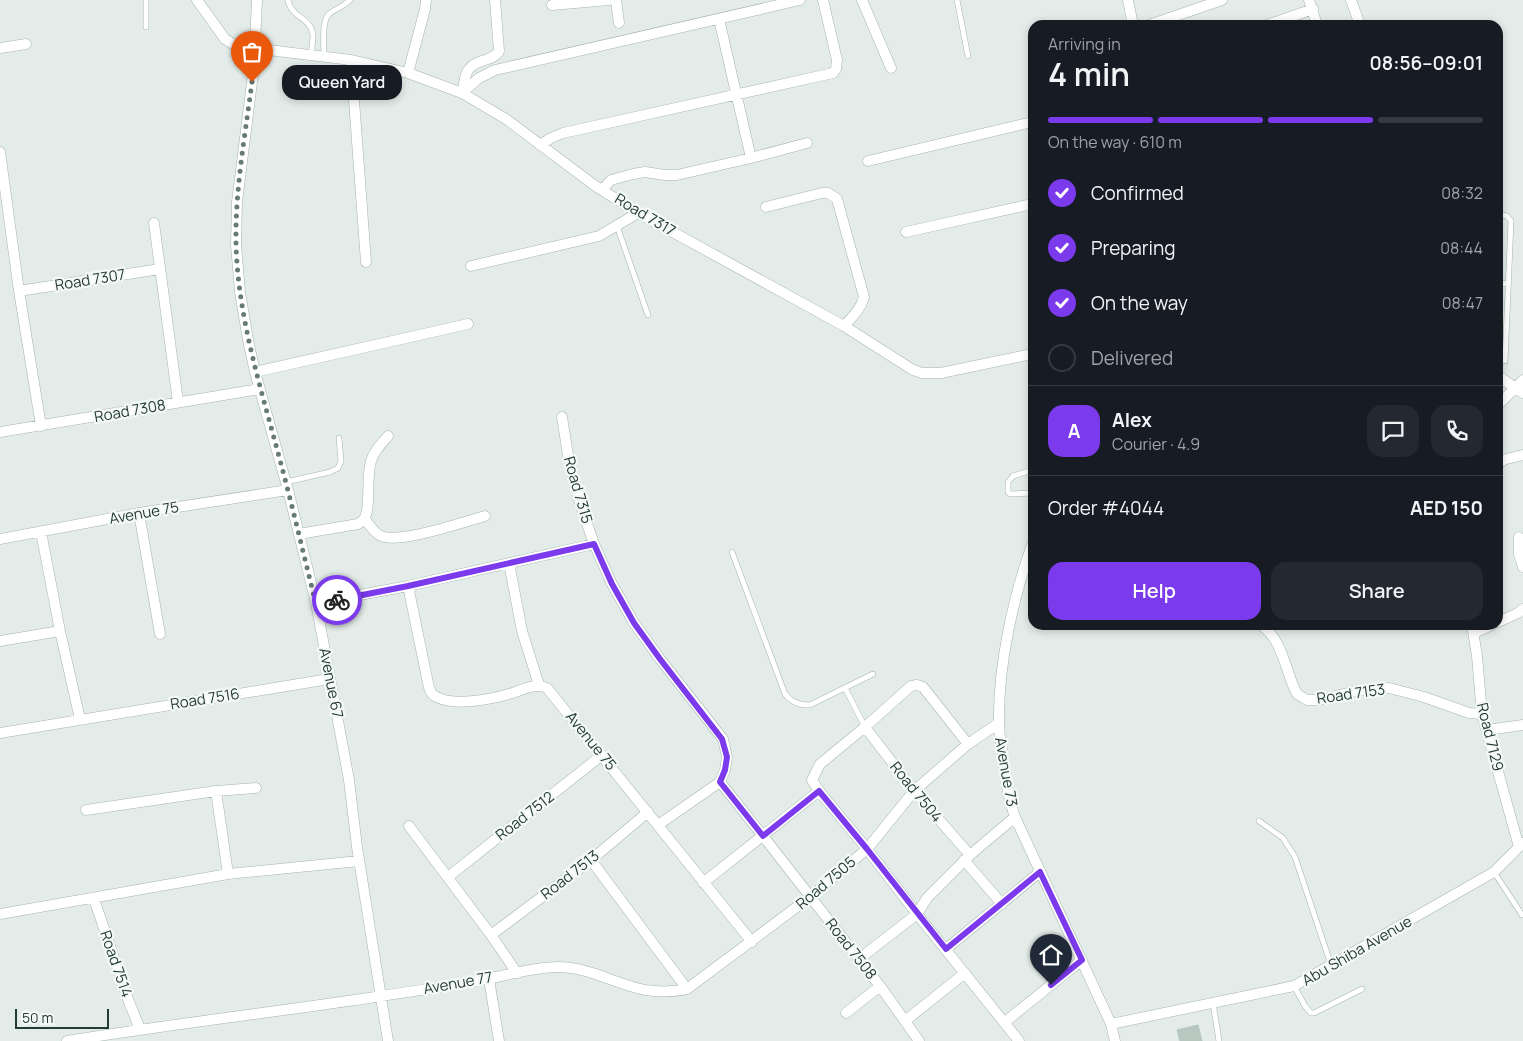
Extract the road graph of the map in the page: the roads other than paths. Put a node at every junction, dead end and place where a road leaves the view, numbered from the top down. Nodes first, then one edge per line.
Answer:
1 (146, 0) edge
2 (197, 0) edge
3 (288, 0) edge
4 (350, 0) edge
5 (426, 0) edge
6 (495, 0) edge
7 (609, 0) edge
8 (616, 0) edge
9 (800, 0) edge
10 (823, 0) edge
11 (862, 0) edge
12 (957, 0) edge
13 (1128, 0) edge
14 (1222, 0) edge
15 (1351, 0) edge
16 (257, 1) edge
17 (552, 5) dead end
18 (1311, 5) edge
19 (719, 18) junction
20 (1132, 20) edge
21 (1164, 20) edge
22 (1278, 20) edge
23 (1316, 20) edge
24 (1358, 20) edge
25 (619, 23) dead end
26 (146, 27) dead end
27 (26, 44) dead end
28 (0, 48) edge
29 (256, 49) junction
30 (312, 55) junction
31 (324, 56) junction
32 (968, 56) dead end
33 (351, 60) junction
34 (891, 68) dead end
35 (408, 73) junction
36 (462, 93) junction
37 (736, 94) junction
38 (1028, 123) edge
39 (807, 143) dead end
40 (540, 145) junction
41 (0, 152) edge
42 (751, 158) junction
43 (868, 162) dead end
44 (602, 190) junction
45 (1028, 205) edge
46 (766, 207) dead end
47 (638, 213) junction
48 (1503, 215) edge
49 (154, 223) dead end
50 (617, 226) junction
51 (906, 232) dead end
52 (366, 262) dead end
53 (471, 266) dead end
54 (160, 269) junction
55 (1503, 284) edge
56 (1508, 284) junction
57 (19, 292) junction
58 (648, 315) dead end
59 (468, 324) dead end
60 (844, 326) junction
61 (1028, 355) edge
62 (1505, 361) dead end
63 (255, 372) junction
64 (1503, 378) edge
65 (1520, 386) edge
66 (260, 388) junction
67 (1503, 401) edge
68 (178, 402) junction
69 (562, 417) dead end
70 (41, 426) junction
71 (0, 432) edge
72 (388, 436) dead end
73 (340, 438) dead end
74 (1523, 455) edge
75 (1503, 460) edge
76 (1028, 471) edge
77 (287, 486) junction
78 (1028, 493) edge
79 (139, 513) junction
80 (485, 516) dead end
81 (364, 519) junction
82 (41, 532) junction
83 (299, 534) junction
84 (1519, 537) dead end
85 (0, 538) edge
86 (594, 544) junction
87 (732, 552) dead end
88 (1028, 557) edge
89 (509, 563) junction
90 (1523, 567) edge
91 (408, 586) junction
92 (316, 604) junction
93 (1523, 609) edge
94 (1503, 620) edge
95 (1266, 630) edge
96 (1473, 630) edge
97 (60, 631) junction
98 (160, 634) dead end
99 (0, 641) edge
100 (873, 674) dead end
101 (329, 679) junction
102 (539, 685) junction
103 (845, 688) junction
104 (1482, 714) junction
105 (80, 719) junction
106 (998, 723) junction
107 (1523, 726) edge
108 (865, 727) junction
109 (1487, 730) junction
110 (0, 733) edge
111 (968, 744) junction
112 (602, 755) junction
113 (720, 782) junction
114 (256, 788) dead end
115 (216, 791) junction
116 (819, 791) junction
117 (914, 791) junction
118 (86, 810) dead end
119 (648, 812) junction
120 (1014, 817) junction
121 (1259, 821) dead end
122 (658, 825) junction
123 (409, 826) dead end
124 (763, 836) junction
125 (1521, 845) edge
126 (867, 849) junction
127 (967, 857) junction
128 (591, 860) junction
129 (359, 861) junction
130 (1040, 872) junction
131 (1494, 872) junction
132 (228, 874) junction
133 (448, 878) junction
134 (703, 883) junction
135 (810, 897) junction
136 (94, 899) junction
137 (1002, 904) junction
138 (0, 914) edge
139 (917, 914) junction
140 (1522, 916) edge
141 (491, 935) junction
142 (752, 942) junction
143 (946, 949) junction
144 (859, 959) junction
145 (1082, 960) junction
146 (1332, 965) junction
147 (517, 973) junction
148 (965, 973) junction
149 (489, 979) junction
150 (880, 986) junction
151 (1294, 986) junction
152 (687, 989) junction
153 (1362, 989) dead end
154 (381, 996) junction
155 (1213, 1003) junction
156 (846, 1013) dead end
157 (905, 1021) junction
158 (1004, 1022) junction
159 (1111, 1024) junction
160 (140, 1029) junction
161 (67, 1041) edge
162 (388, 1041) edge
163 (498, 1041) edge
164 (919, 1041) edge
165 (1019, 1041) edge
166 (1115, 1041) edge
167 (1219, 1041) edge

1 - 26 lane
2 - 29 street, Road 7317
3 - 30 lane
4 - 31 lane
5 - 35 street
6 - 36 street
7 - 17 street
8 - 25 street
9 - 19 street
10 - 37 street
11 - 34 street
12 - 32 lane
13 - 20 street
14 - 21 street
15 - 24 street
16 - 29 street, Avenue 67
18 - 22 street
18 - 23 street
19 - 36 street
19 - 37 street
27 - 28 street
29 - 30 street, Road 7317
29 - 63 street, Avenue 67
30 - 31 street, Road 7317
31 - 33 street, Road 7317
33 - 35 street, Road 7317
33 - 52 street
35 - 36 street, Road 7317
36 - 40 street, Road 7317
37 - 40 street
37 - 42 street
38 - 43 street
39 - 42 street
40 - 44 street, Road 7317
41 - 57 street
42 - 44 street
44 - 47 street, Road 7317
45 - 51 street
46 - 60 street
47 - 50 street
47 - 60 street, Road 7317
48 - 56 lane
49 - 54 street
50 - 53 street
50 - 58 lane
54 - 57 street, Road 7307
54 - 68 street
55 - 56 lane
56 - 62 lane
57 - 70 street
59 - 63 street
60 - 61 street, Road 7317
63 - 66 street, Avenue 67
64 - 65 street
65 - 67 street
66 - 68 street, Road 7308
66 - 77 street, Avenue 67
68 - 70 street, Road 7308
69 - 86 street, Road 7315
70 - 71 street, Road 7308
72 - 81 street
73 - 77 lane
74 - 75 street
76 - 78 lane
77 - 79 street, Avenue 75
77 - 83 street, Avenue 67
79 - 82 street, Avenue 75
79 - 98 street
80 - 81 street
81 - 83 street
82 - 85 street, Avenue 75
82 - 97 street
83 - 92 street, Avenue 67
84 - 90 street
86 - 89 street
86 - 113 street, Road 7315
87 - 103 lane
88 - 106 street, Avenue 73
89 - 91 street
89 - 102 street
91 - 92 street
91 - 102 street
92 - 101 street, Avenue 67
93 - 94 street
95 - 104 street, Road 7153
96 - 104 street, Road 7129
97 - 99 street
97 - 105 street
100 - 103 lane
101 - 105 street, Road 7516
101 - 129 street, Avenue 67
102 - 112 street, Avenue 75
103 - 108 lane
104 - 109 street, Road 7129
105 - 110 street, Road 7516
106 - 111 street, Road 7505
106 - 120 street, Avenue 73
107 - 109 street
108 - 111 street
108 - 116 street
108 - 117 street, Road 7504
109 - 125 street, Road 7129
111 - 117 street, Road 7505
112 - 119 street, Avenue 75
112 - 133 street, Road 7512
113 - 122 street
113 - 124 street
114 - 115 street
115 - 118 street
115 - 132 street
116 - 124 street
116 - 126 street
117 - 126 street, Road 7505
117 - 127 street, Road 7504
119 - 122 street, Avenue 75
119 - 128 street, Road 7513
120 - 127 street
120 - 130 street, Avenue 73
121 - 146 lane
122 - 134 street, Avenue 75
123 - 133 street
124 - 134 street
124 - 135 street, Road 7508
125 - 131 street, Abu Shiba Avenue
126 - 135 street, Road 7505
126 - 139 street
127 - 137 street, Road 7504
127 - 139 street
128 - 141 street, Road 7513
128 - 152 street
129 - 132 street
129 - 154 street, Avenue 67
130 - 137 street
130 - 145 street, Avenue 73
131 - 140 lane
131 - 146 street, Abu Shiba Avenue
132 - 136 street
133 - 141 street
134 - 142 street, Avenue 75
135 - 142 street, Road 7505
135 - 144 street, Road 7508
136 - 138 street
136 - 160 street, Road 7514
137 - 143 street
139 - 143 street
139 - 144 street
141 - 147 street
142 - 152 street, Road 7505
143 - 148 street
144 - 150 street, Road 7508
145 - 158 street
145 - 159 street, Avenue 73
146 - 151 street, Abu Shiba Avenue
147 - 149 street, Avenue 77
147 - 152 street, Avenue 77
148 - 157 street
148 - 158 street
149 - 154 street, Avenue 77
149 - 163 street
150 - 156 street
150 - 157 street, Road 7508
151 - 153 lane
151 - 155 street, Abu Shiba Avenue
154 - 160 street, Avenue 77
154 - 162 street, Avenue 67
155 - 159 street, Abu Shiba Avenue
155 - 167 lane
157 - 164 street, Road 7508
158 - 165 street
159 - 166 street, Avenue 73
160 - 161 street, Avenue 77

